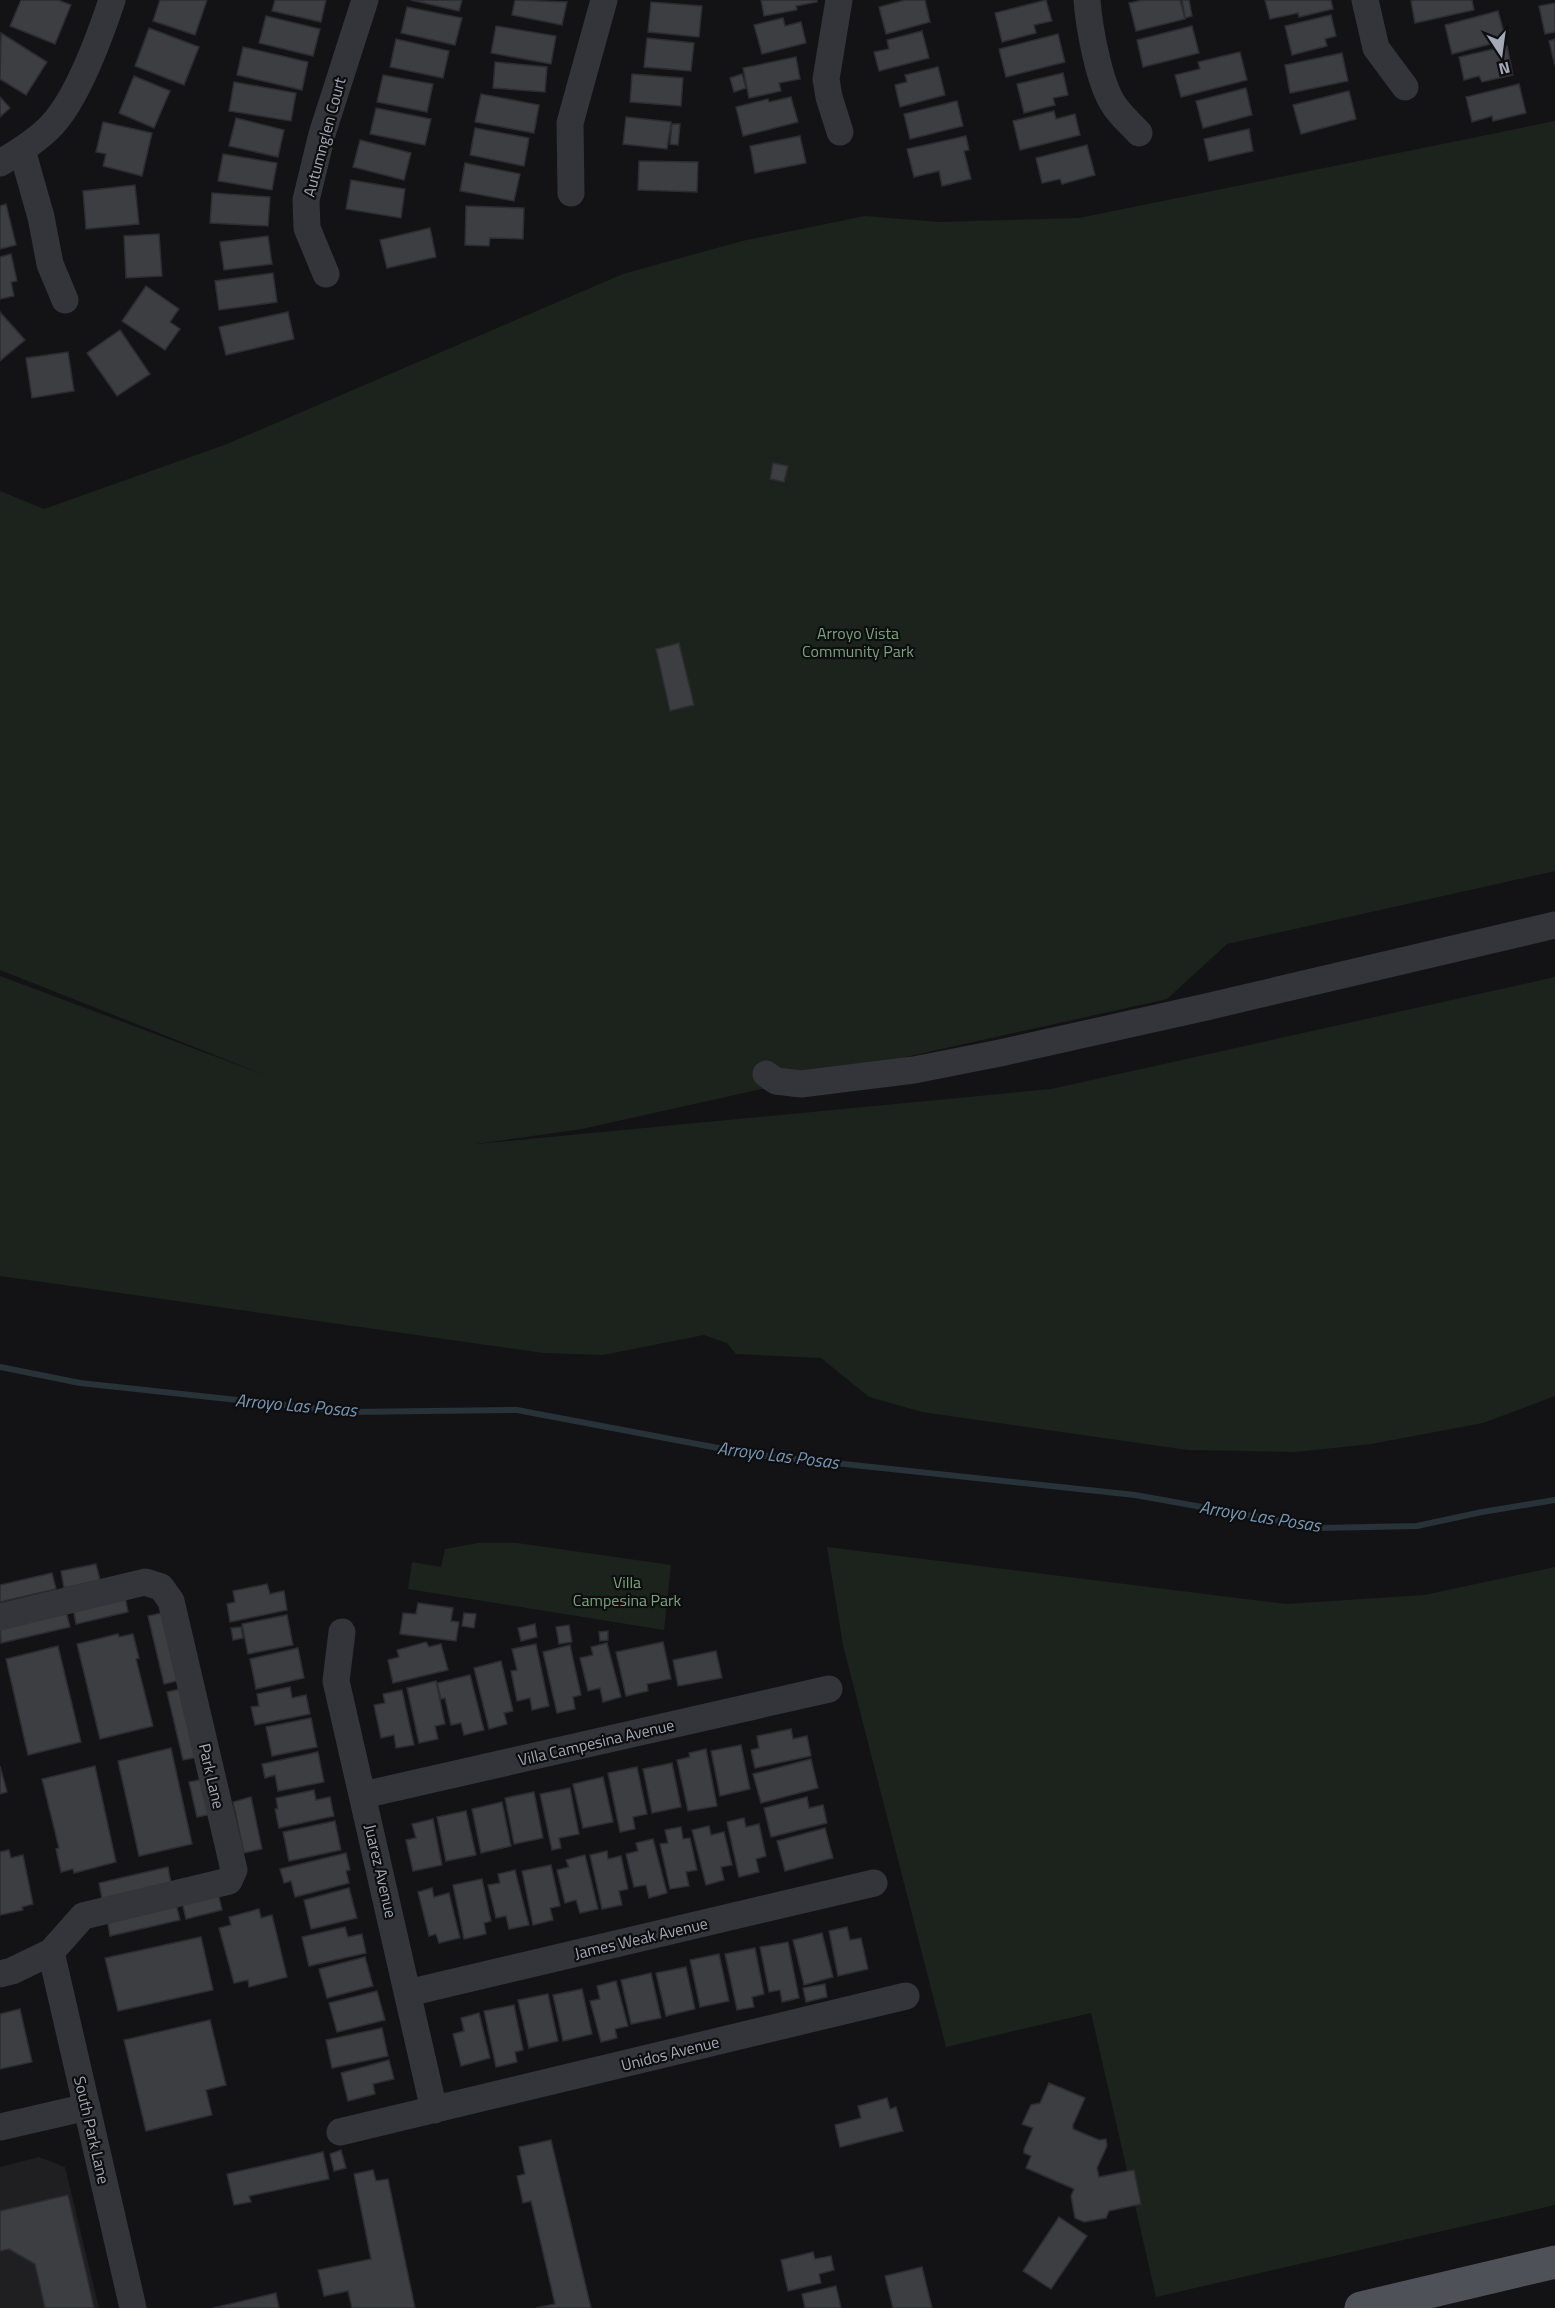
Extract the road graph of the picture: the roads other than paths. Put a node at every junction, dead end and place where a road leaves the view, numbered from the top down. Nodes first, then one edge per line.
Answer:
1 (112, 0) edge
2 (365, 0) edge
3 (604, 0) edge
4 (839, 0) edge
5 (1087, 0) edge
6 (1365, 0) edge
7 (1405, 87) dead end
8 (840, 132) dead end
9 (1139, 133) dead end
10 (11, 156) edge
11 (571, 193) dead end
12 (326, 274) dead end
13 (65, 300) dead end
14 (1555, 925) edge
15 (766, 1074) dead end
16 (0, 1617) edge
17 (342, 1632) dead end
18 (829, 1689) dead end
19 (363, 1795) junction
20 (874, 1884) dead end
21 (51, 1952) junction
22 (0, 1974) edge
23 (408, 1993) junction
24 (906, 1996) dead end
25 (87, 2107) junction
26 (434, 2110) junction
27 (0, 2127) edge
28 (340, 2132) dead end
29 (1555, 2262) edge
30 (133, 2308) edge
31 (1361, 2308) edge

1 - 10 street
2 - 12 street, Autumnglen Court
3 - 11 street
4 - 8 street
5 - 9 street
6 - 7 street
10 - 13 street
14 - 15 street
16 - 21 street, Park Lane
17 - 19 street, Juarez Avenue
18 - 19 street, Villa Campesina Avenue
19 - 23 street, Juarez Avenue
20 - 23 street, James Weak Avenue
21 - 22 street, Park Lane
21 - 25 street, South Park Lane
23 - 26 street, Juarez Avenue
24 - 26 street, Unidos Avenue
25 - 27 street
25 - 30 street, South Park Lane
26 - 28 street, Unidos Avenue
29 - 31 main road

